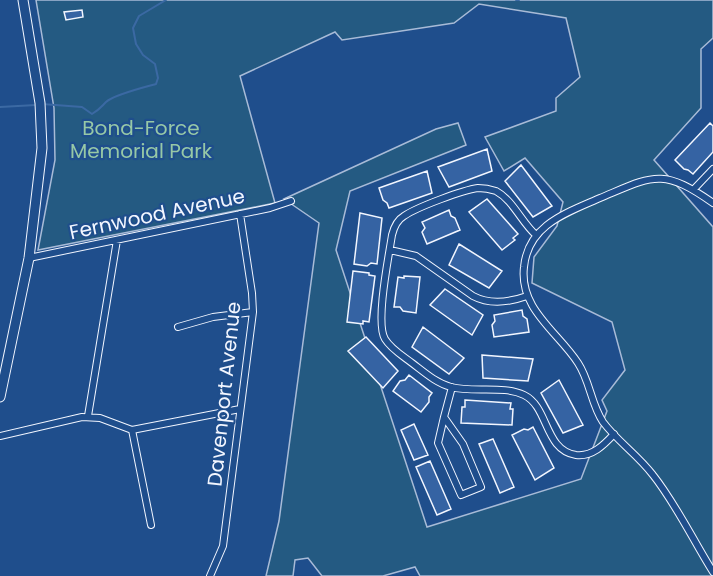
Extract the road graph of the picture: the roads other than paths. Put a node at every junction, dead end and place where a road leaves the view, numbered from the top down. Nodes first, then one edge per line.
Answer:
1 (22, 0) edge
2 (713, 170) edge
3 (694, 189) junction
4 (291, 201) dead end
5 (713, 203) edge
6 (240, 214) junction
7 (536, 235) junction
8 (117, 240) junction
9 (390, 250) junction
10 (29, 258) junction
11 (527, 296) junction
12 (253, 312) junction
13 (178, 327) dead end
14 (452, 387) junction
15 (0, 397) edge
16 (240, 409) junction
17 (88, 416) junction
18 (444, 417) junction
19 (132, 430) junction
20 (614, 434) junction
21 (0, 436) edge
22 (151, 525) dead end
23 (713, 572) edge
24 (210, 576) edge

1 - 10 main road
2 - 3 street
3 - 5 street
3 - 7 street
4 - 6 street, Fernwood Avenue
6 - 8 street, Fernwood Avenue
6 - 12 street, Davenport Avenue
7 - 9 street
7 - 11 street
8 - 10 street, Fernwood Avenue
8 - 17 street
9 - 11 street
9 - 14 street
10 - 15 main road
11 - 20 street
12 - 13 street
12 - 16 street, Davenport Avenue
14 - 18 street
14 - 20 street
16 - 19 street
16 - 24 street, Davenport Avenue
17 - 19 street
17 - 21 street
18 - 18 street
19 - 22 street
20 - 23 street

